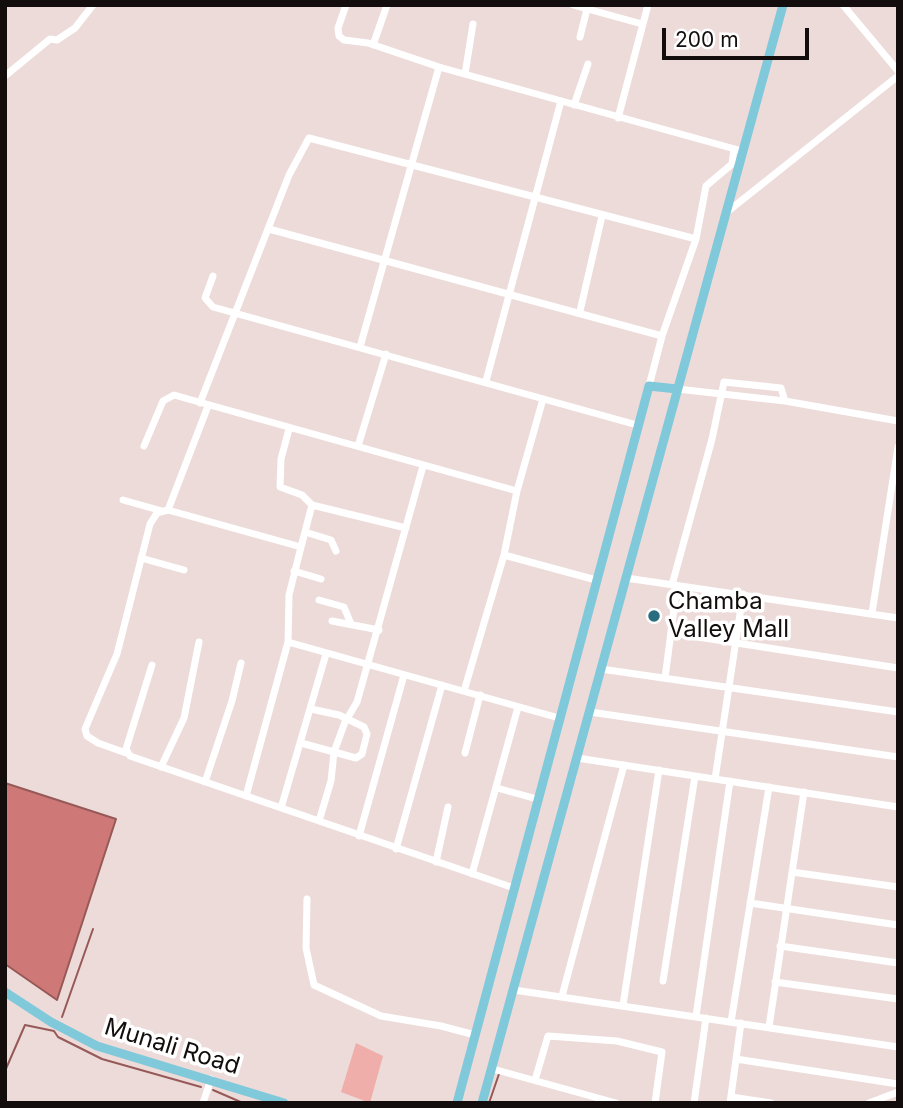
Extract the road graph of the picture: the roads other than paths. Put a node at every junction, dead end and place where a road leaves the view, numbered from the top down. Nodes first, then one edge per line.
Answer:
1 (93, 5) edge
2 (346, 5) edge
3 (387, 5) edge
4 (573, 5) edge
5 (648, 5) edge
6 (783, 5) edge
7 (843, 5) edge
8 (587, 9) junction
9 (472, 24) dead end
10 (642, 24) junction
11 (580, 37) dead end
12 (373, 45) junction
13 (588, 64) dead end
14 (439, 67) junction
15 (898, 73) edge
16 (465, 74) junction
17 (5, 76) edge
18 (561, 102) junction
19 (574, 105) junction
20 (618, 118) junction
21 (738, 150) junction
22 (412, 164) junction
23 (534, 198) junction
24 (726, 212) junction
25 (602, 216) junction
26 (269, 229) junction
27 (696, 239) junction
28 (386, 258) junction
29 (213, 276) dead end
30 (508, 292) junction
31 (580, 311) junction
32 (237, 314) junction
33 (662, 336) junction
34 (360, 347) junction
35 (386, 354) junction
36 (486, 381) junction
37 (649, 386) junction
38 (677, 389) junction
39 (721, 394) junction
40 (543, 399) junction
41 (785, 401) junction
42 (204, 405) junction
43 (898, 422) edge
44 (638, 425) junction
45 (289, 429) junction
46 (144, 446) dead end
47 (358, 446) junction
48 (898, 447) edge
49 (423, 466) junction
50 (517, 491) junction
51 (123, 500) dead end
52 (312, 505) junction
53 (893, 509) edge
54 (165, 511) junction
55 (406, 528) junction
56 (305, 532) junction
57 (301, 547) junction
58 (336, 551) dead end
59 (504, 555) junction
60 (141, 558) junction
61 (184, 570) dead end
62 (294, 571) junction
63 (626, 578) junction
64 (321, 579) dead end
65 (596, 580) junction
66 (675, 586) junction
67 (743, 594) junction
68 (319, 600) dead end
69 (872, 613) junction
70 (898, 618) edge
71 (332, 621) dead end
72 (351, 624) junction
73 (379, 630) junction
74 (671, 634) junction
75 (199, 642) dead end
76 (288, 642) junction
77 (736, 645) junction
78 (326, 654) junction
79 (241, 663) dead end
80 (367, 664) junction
81 (152, 666) dead end
82 (898, 668) edge
83 (601, 669) junction
84 (404, 675) junction
85 (665, 678) junction
86 (442, 685) junction
87 (730, 689) junction
88 (464, 691) junction
89 (480, 695) junction
90 (518, 707) junction
91 (311, 709) junction
92 (590, 712) junction
93 (898, 712) edge
94 (347, 718) junction
95 (559, 718) junction
96 (722, 732) junction
97 (301, 743) junction
98 (334, 752) junction
99 (127, 753) junction
100 (465, 753) dead end
101 (898, 757) edge
102 (577, 758) junction
103 (624, 765) junction
104 (161, 767) junction
105 (659, 771) junction
106 (695, 776) junction
107 (715, 779) junction
108 (730, 781) junction
109 (205, 782) junction
110 (769, 787) junction
111 (497, 788) junction
112 (804, 792) junction
113 (246, 796) junction
114 (537, 799) junction
115 (448, 807) dead end
116 (898, 807) edge
117 (281, 808) junction
118 (319, 821) junction
119 (359, 836) junction
120 (396, 849) junction
121 (436, 862) junction
122 (792, 872) junction
123 (472, 874) junction
124 (898, 887) edge
125 (514, 888) junction
126 (307, 899) dead end
127 (750, 903) junction
128 (786, 909) junction
129 (898, 925) edge
130 (780, 946) junction
131 (898, 963) edge
132 (663, 981) dead end
133 (775, 982) junction
134 (514, 990) junction
135 (5, 992) edge
136 (562, 996) junction
137 (898, 999) edge
138 (623, 1005) junction
139 (696, 1016) junction
140 (706, 1018) junction
141 (731, 1022) junction
142 (741, 1023) junction
143 (769, 1027) junction
144 (475, 1035) junction
145 (898, 1047) edge
146 (736, 1059) junction
147 (493, 1069) junction
148 (535, 1080) junction
149 (210, 1082) junction
150 (898, 1084) edge
151 (898, 1092) edge
152 (731, 1100) edge
153 (203, 1103) edge
154 (267, 1103) edge
155 (284, 1103) edge
156 (457, 1103) edge
157 (482, 1103) edge
158 (616, 1103) edge
159 (655, 1103) edge
160 (694, 1103) edge
161 (771, 1103) edge
162 (869, 1103) edge

1 - 17 street
2 - 12 street
3 - 12 street
4 - 8 street
5 - 10 street
6 - 21 main road
7 - 15 street
8 - 10 street
8 - 11 street
9 - 16 street
10 - 20 street
12 - 14 street
13 - 19 street
14 - 16 street
14 - 22 street
15 - 24 street
16 - 18 street
18 - 19 street
18 - 23 street
19 - 20 street
20 - 21 street
21 - 24 main road
21 - 27 street
22 - 23 street
22 - 26 street
22 - 28 street
23 - 25 street
23 - 30 street
24 - 38 main road
25 - 27 street
25 - 31 street
26 - 28 street
26 - 32 street
27 - 33 street
28 - 30 street
28 - 34 street
29 - 32 street
30 - 31 street
30 - 36 street
31 - 33 street
32 - 34 street
32 - 42 street
33 - 37 street
34 - 35 street
35 - 36 street
35 - 47 street
36 - 40 street
37 - 38 main road
37 - 44 main road
38 - 39 street
38 - 63 main road
39 - 41 street
39 - 41 street
39 - 66 street
40 - 44 street
40 - 50 street
41 - 43 street
42 - 45 street
42 - 46 street
42 - 54 street
44 - 65 main road
45 - 47 street
45 - 52 street
47 - 49 street
48 - 53 street
49 - 50 street
49 - 55 street
50 - 59 street
51 - 54 street
52 - 55 street
52 - 56 street
53 - 69 street
54 - 57 street
54 - 60 street
55 - 73 street
56 - 57 street
56 - 58 street
57 - 62 street
59 - 65 street
59 - 88 street
60 - 61 street
60 - 99 street
62 - 64 street
62 - 76 street
63 - 66 street
63 - 83 main road
65 - 95 main road
66 - 67 street
66 - 74 street
67 - 69 street
67 - 77 street
68 - 72 street
69 - 70 street
71 - 72 street
72 - 73 street
73 - 80 street
74 - 77 street
74 - 85 street
75 - 104 street
76 - 78 street
76 - 113 street
77 - 82 street
77 - 87 street
78 - 80 street
78 - 91 street
79 - 109 street
80 - 84 street
80 - 94 street
81 - 99 street
83 - 85 street
83 - 92 main road
84 - 86 street
84 - 119 street
85 - 87 street
86 - 88 street
86 - 120 street
87 - 93 street
87 - 96 street
88 - 89 street
89 - 90 street
89 - 100 street
90 - 95 street
90 - 111 street
91 - 94 street
91 - 97 street
92 - 96 street
92 - 102 main road
94 - 98 street
94 - 98 street
95 - 114 main road
96 - 101 street
96 - 107 street
97 - 98 street
97 - 117 street
98 - 118 street
99 - 104 street
102 - 103 street
102 - 134 main road
103 - 105 street
103 - 136 street
104 - 109 street
105 - 106 street
105 - 138 street
106 - 107 street
106 - 132 street
107 - 108 street
108 - 110 street
108 - 139 street
109 - 113 street
110 - 112 street
110 - 127 street
111 - 114 street
111 - 123 street
112 - 116 street
112 - 122 street
113 - 117 street
114 - 125 main road
115 - 121 street
117 - 118 street
118 - 119 street
119 - 120 street
120 - 121 street
121 - 123 street
122 - 124 street
122 - 128 street
123 - 125 street
125 - 144 main road
126 - 144 street
127 - 128 street
127 - 141 street
128 - 129 street
128 - 130 street
130 - 131 street
130 - 133 street
133 - 137 street
133 - 143 street
134 - 136 street
134 - 147 main road
135 - 149 main road, Munali Road
136 - 138 street
138 - 139 street
139 - 140 street
140 - 141 street
140 - 160 street
141 - 142 street
142 - 143 street
142 - 146 street
143 - 145 street
144 - 156 main road
146 - 150 street
146 - 152 street
147 - 148 street
147 - 157 main road
148 - 158 street
148 - 159 street
149 - 153 street
149 - 154 main road, Munali Road
149 - 155 main road, Munali Road
151 - 162 street
152 - 161 street

